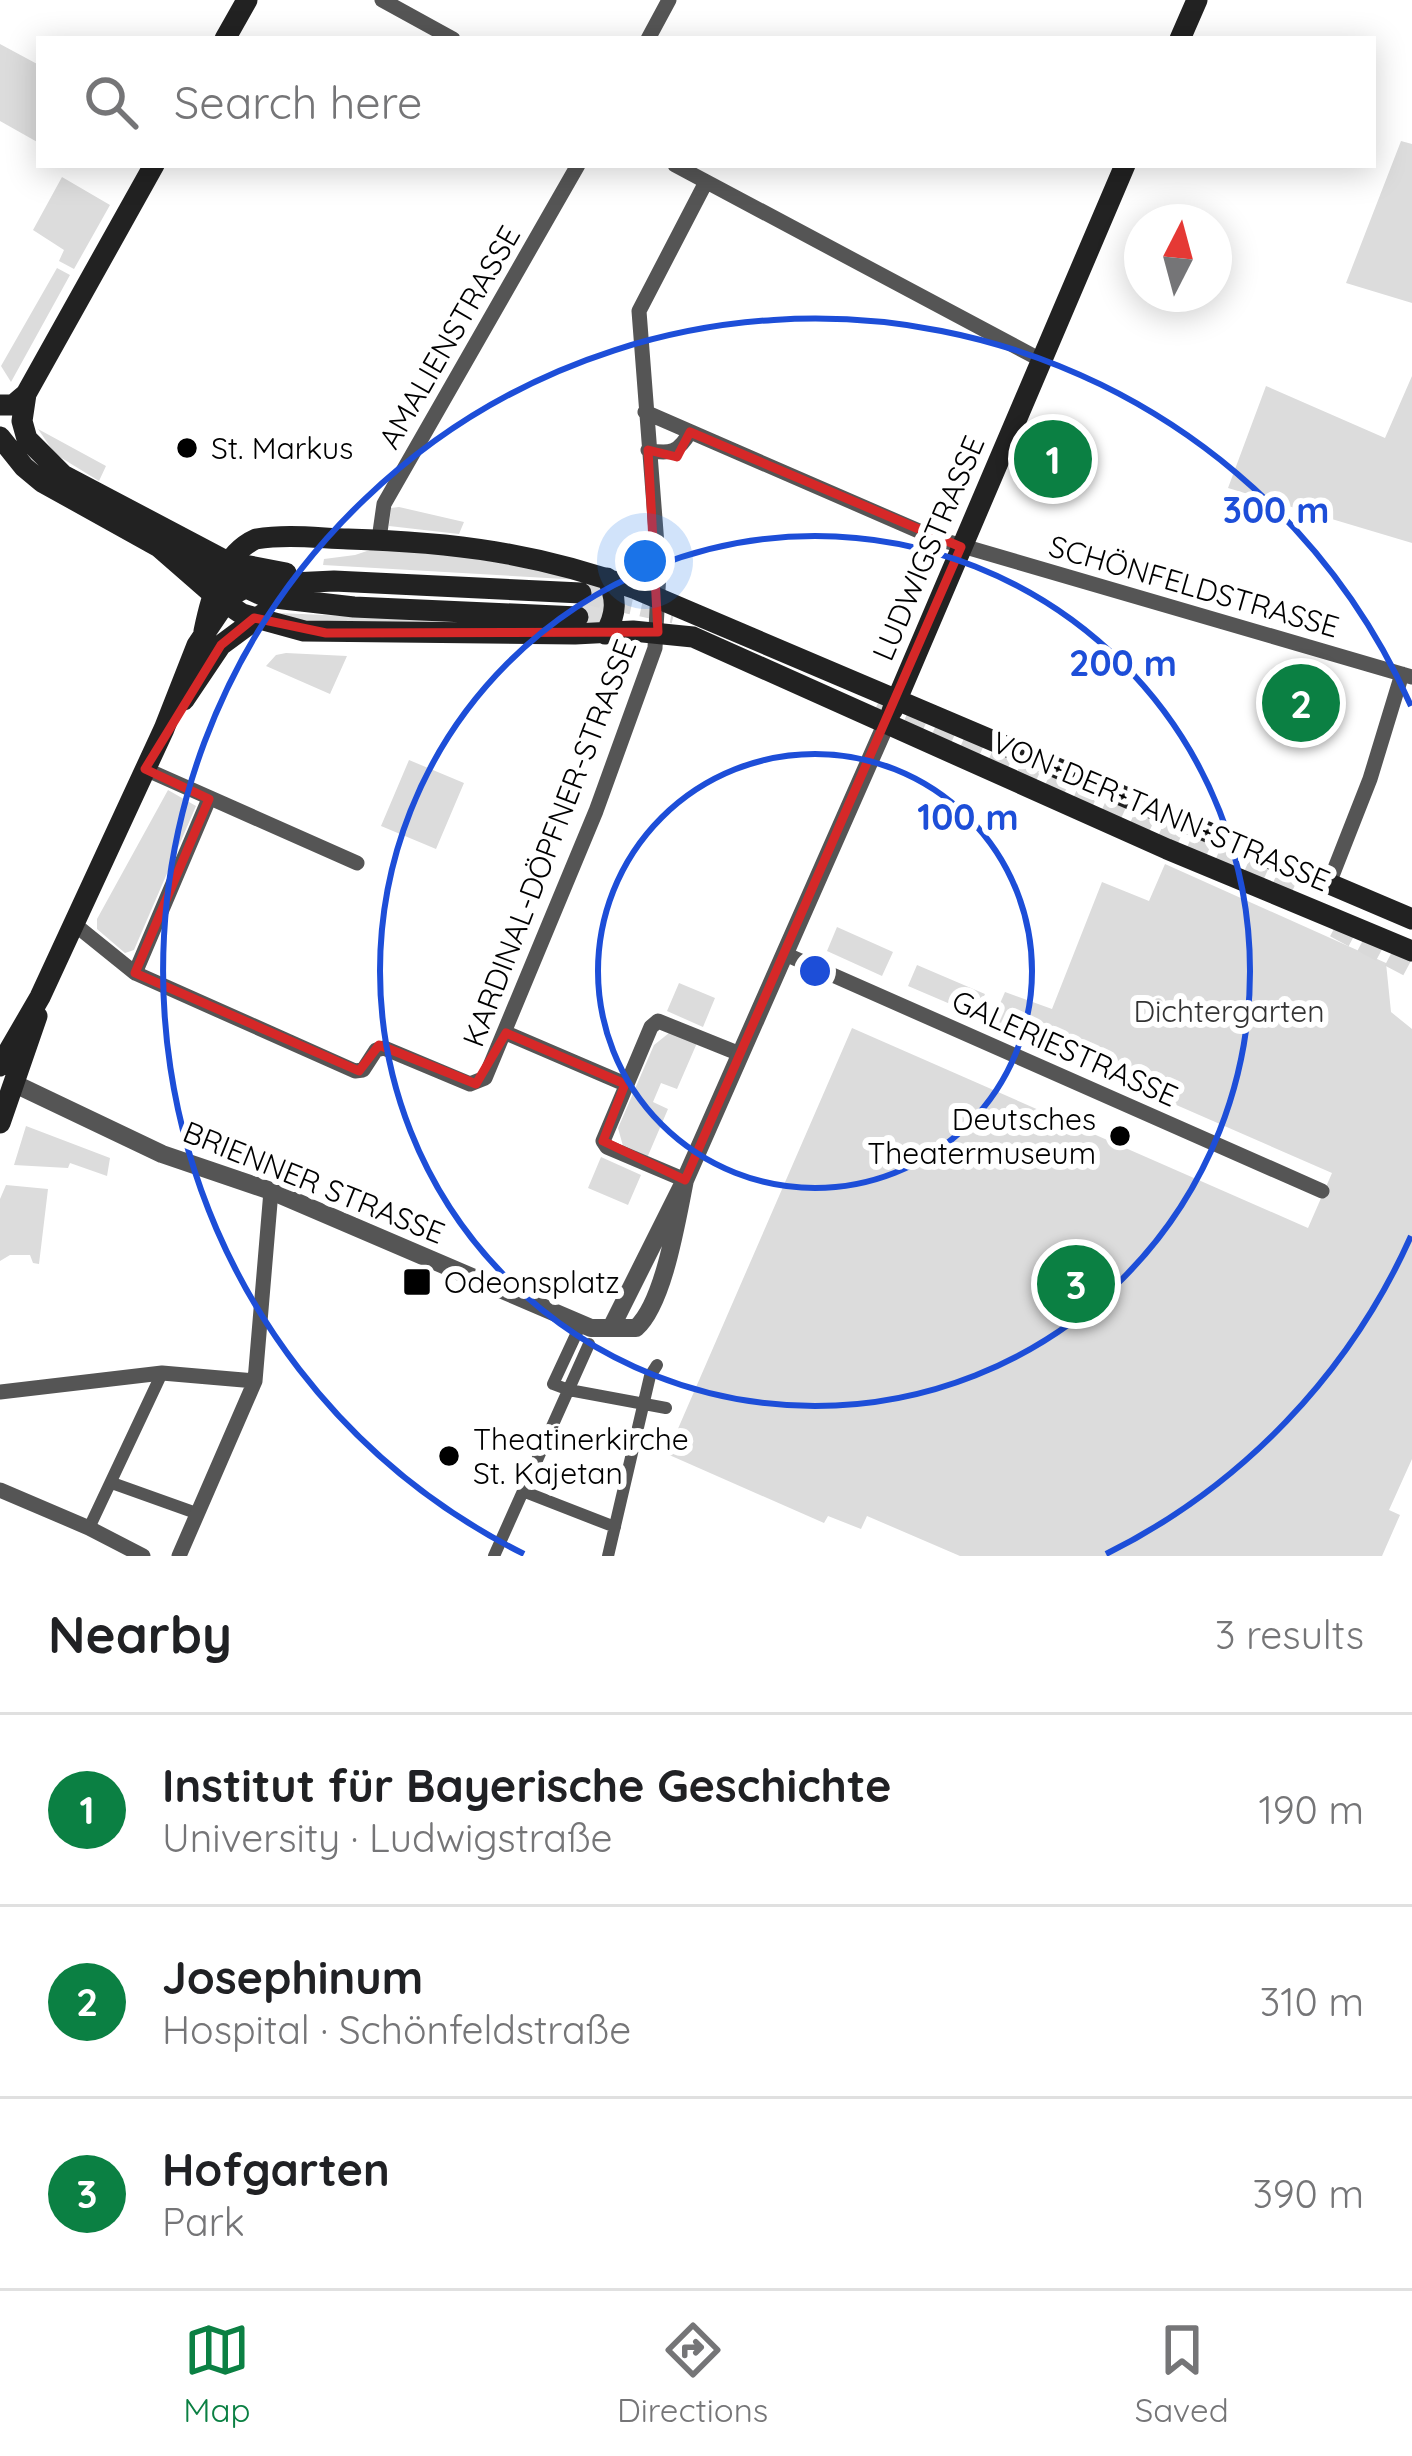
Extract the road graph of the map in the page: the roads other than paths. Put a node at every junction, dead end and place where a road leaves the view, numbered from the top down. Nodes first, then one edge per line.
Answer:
1 (247, 0) edge
2 (382, 0) edge
3 (669, 0) edge
4 (1197, 0) edge
5 (227, 36) edge
6 (448, 36) edge
7 (650, 36) edge
8 (1181, 36) edge
9 (152, 168) edge
10 (576, 168) edge
11 (680, 168) edge
12 (1124, 168) edge
13 (706, 182) junction
14 (1041, 360) junction
15 (26, 394) junction
16 (1, 406) edge
17 (645, 412) junction
18 (690, 432) junction
19 (0, 437) edge
20 (648, 450) junction
21 (24, 467) junction
22 (0, 469) edge
23 (379, 539) junction
24 (961, 547) junction
25 (607, 578) junction
26 (225, 585) junction
27 (581, 593) tunnel mouth
28 (658, 599) junction
29 (304, 604) junction
30 (578, 617) tunnel mouth
31 (254, 618) junction
32 (658, 632) junction
33 (605, 634) junction
34 (1407, 676) edge
35 (896, 702) junction
36 (886, 724) junction
37 (164, 729) junction
38 (145, 769) junction
39 (209, 799) junction
40 (1212, 837) junction
41 (1196, 862) junction
42 (357, 863) dead end
43 (1328, 886) junction
44 (1300, 890) tunnel mouth
45 (1412, 920) edge
46 (73, 923) junction
47 (1412, 938) edge
48 (1412, 951) edge
49 (785, 954) junction
50 (135, 973) junction
51 (40, 997) junction
52 (506, 1033) junction
53 (740, 1054) junction
54 (0, 1066) edge
55 (8, 1080) edge
56 (625, 1084) junction
57 (0, 1123) edge
58 (685, 1180) junction
59 (271, 1191) junction
60 (1322, 1191) dead end
61 (611, 1328) junction
62 (584, 1335) junction
63 (656, 1365) dead end
64 (161, 1373) junction
65 (255, 1381) junction
66 (564, 1388) junction
67 (0, 1392) edge
68 (643, 1406) junction
69 (666, 1408) dead end
70 (112, 1483) junction
71 (0, 1490) edge
72 (525, 1492) junction
73 (196, 1513) junction
74 (615, 1527) junction
75 (89, 1528) junction
76 (142, 1556) edge
77 (179, 1556) edge
78 (494, 1556) edge
79 (608, 1556) edge

1 - 5 main road
2 - 6 street
3 - 7 street
4 - 8 main road
9 - 15 main road
10 - 23 street, AMALIENSTRASSE
11 - 13 street
12 - 14 main road, LUDWIGSTRASSE
13 - 14 street
13 - 17 street, KARDINAL-DÖPFNER-STRASSE
14 - 24 main road, LUDWIGSTRASSE
15 - 16 main road
15 - 26 main road
17 - 18 street, SCHÖNFELDSTRASSE
17 - 20 street, KARDINAL-DÖPFNER-STRASSE
18 - 20 street
18 - 24 street, SCHÖNFELDSTRASSE
19 - 21 main road
20 - 28 street, KARDINAL-DÖPFNER-STRASSE
21 - 22 street
21 - 26 main road
23 - 25 main road, VON-DER-TANN-STRASSE
23 - 26 main road, VON-DER-TANN-STRASSE
24 - 34 street, SCHÖNFELDSTRASSE
24 - 35 main road, LUDWIGSTRASSE
25 - 28 main road, VON-DER-TANN-STRASSE
25 - 33 main road
26 - 27 main road
26 - 29 main road
26 - 31 main road, VON-DER-TANN-STRASSE
26 - 37 main road
28 - 32 street, KARDINAL-DÖPFNER-STRASSE
28 - 35 main road, VON-DER-TANN-STRASSE
29 - 30 main road
29 - 31 main road
31 - 33 main road, VON-DER-TANN-STRASSE
31 - 37 main road
32 - 33 main road, VON-DER-TANN-STRASSE
32 - 36 main road, VON-DER-TANN-STRASSE
32 - 52 street, KARDINAL-DÖPFNER-STRASSE
34 - 43 street
35 - 36 main road, LUDWIGSTRASSE
35 - 40 main road, VON-DER-TANN-STRASSE
36 - 41 main road, VON-DER-TANN-STRASSE
36 - 49 street, LUDWIGSTRASSE
37 - 38 main road
38 - 39 street
38 - 46 main road
39 - 42 street
39 - 50 street
40 - 41 main road
40 - 43 main road, VON-DER-TANN-STRASSE
41 - 48 main road, VON-DER-TANN-STRASSE
43 - 45 main road, VON-DER-TANN-STRASSE
44 - 47 main road
46 - 50 street
46 - 51 main road
49 - 53 street
49 - 60 street, GALERIESTRASSE
50 - 52 street, KARDINAL-DÖPFNER-STRASSE
51 - 54 main road
51 - 55 main road
52 - 56 street
53 - 56 street
53 - 58 street
55 - 57 main road
55 - 59 street, BRIENNER STRASSE
56 - 58 street
58 - 61 street
58 - 61 street
59 - 62 street, BRIENNER STRASSE
59 - 65 street
61 - 62 street, BRIENNER STRASSE
62 - 66 street
62 - 66 street
63 - 68 street
64 - 65 street
64 - 67 street
64 - 70 street
65 - 73 street
66 - 68 street
66 - 72 street
68 - 69 street
68 - 74 street
70 - 73 street
70 - 75 street
71 - 75 street
72 - 74 street
72 - 78 street
73 - 77 street
74 - 79 street
75 - 76 street

